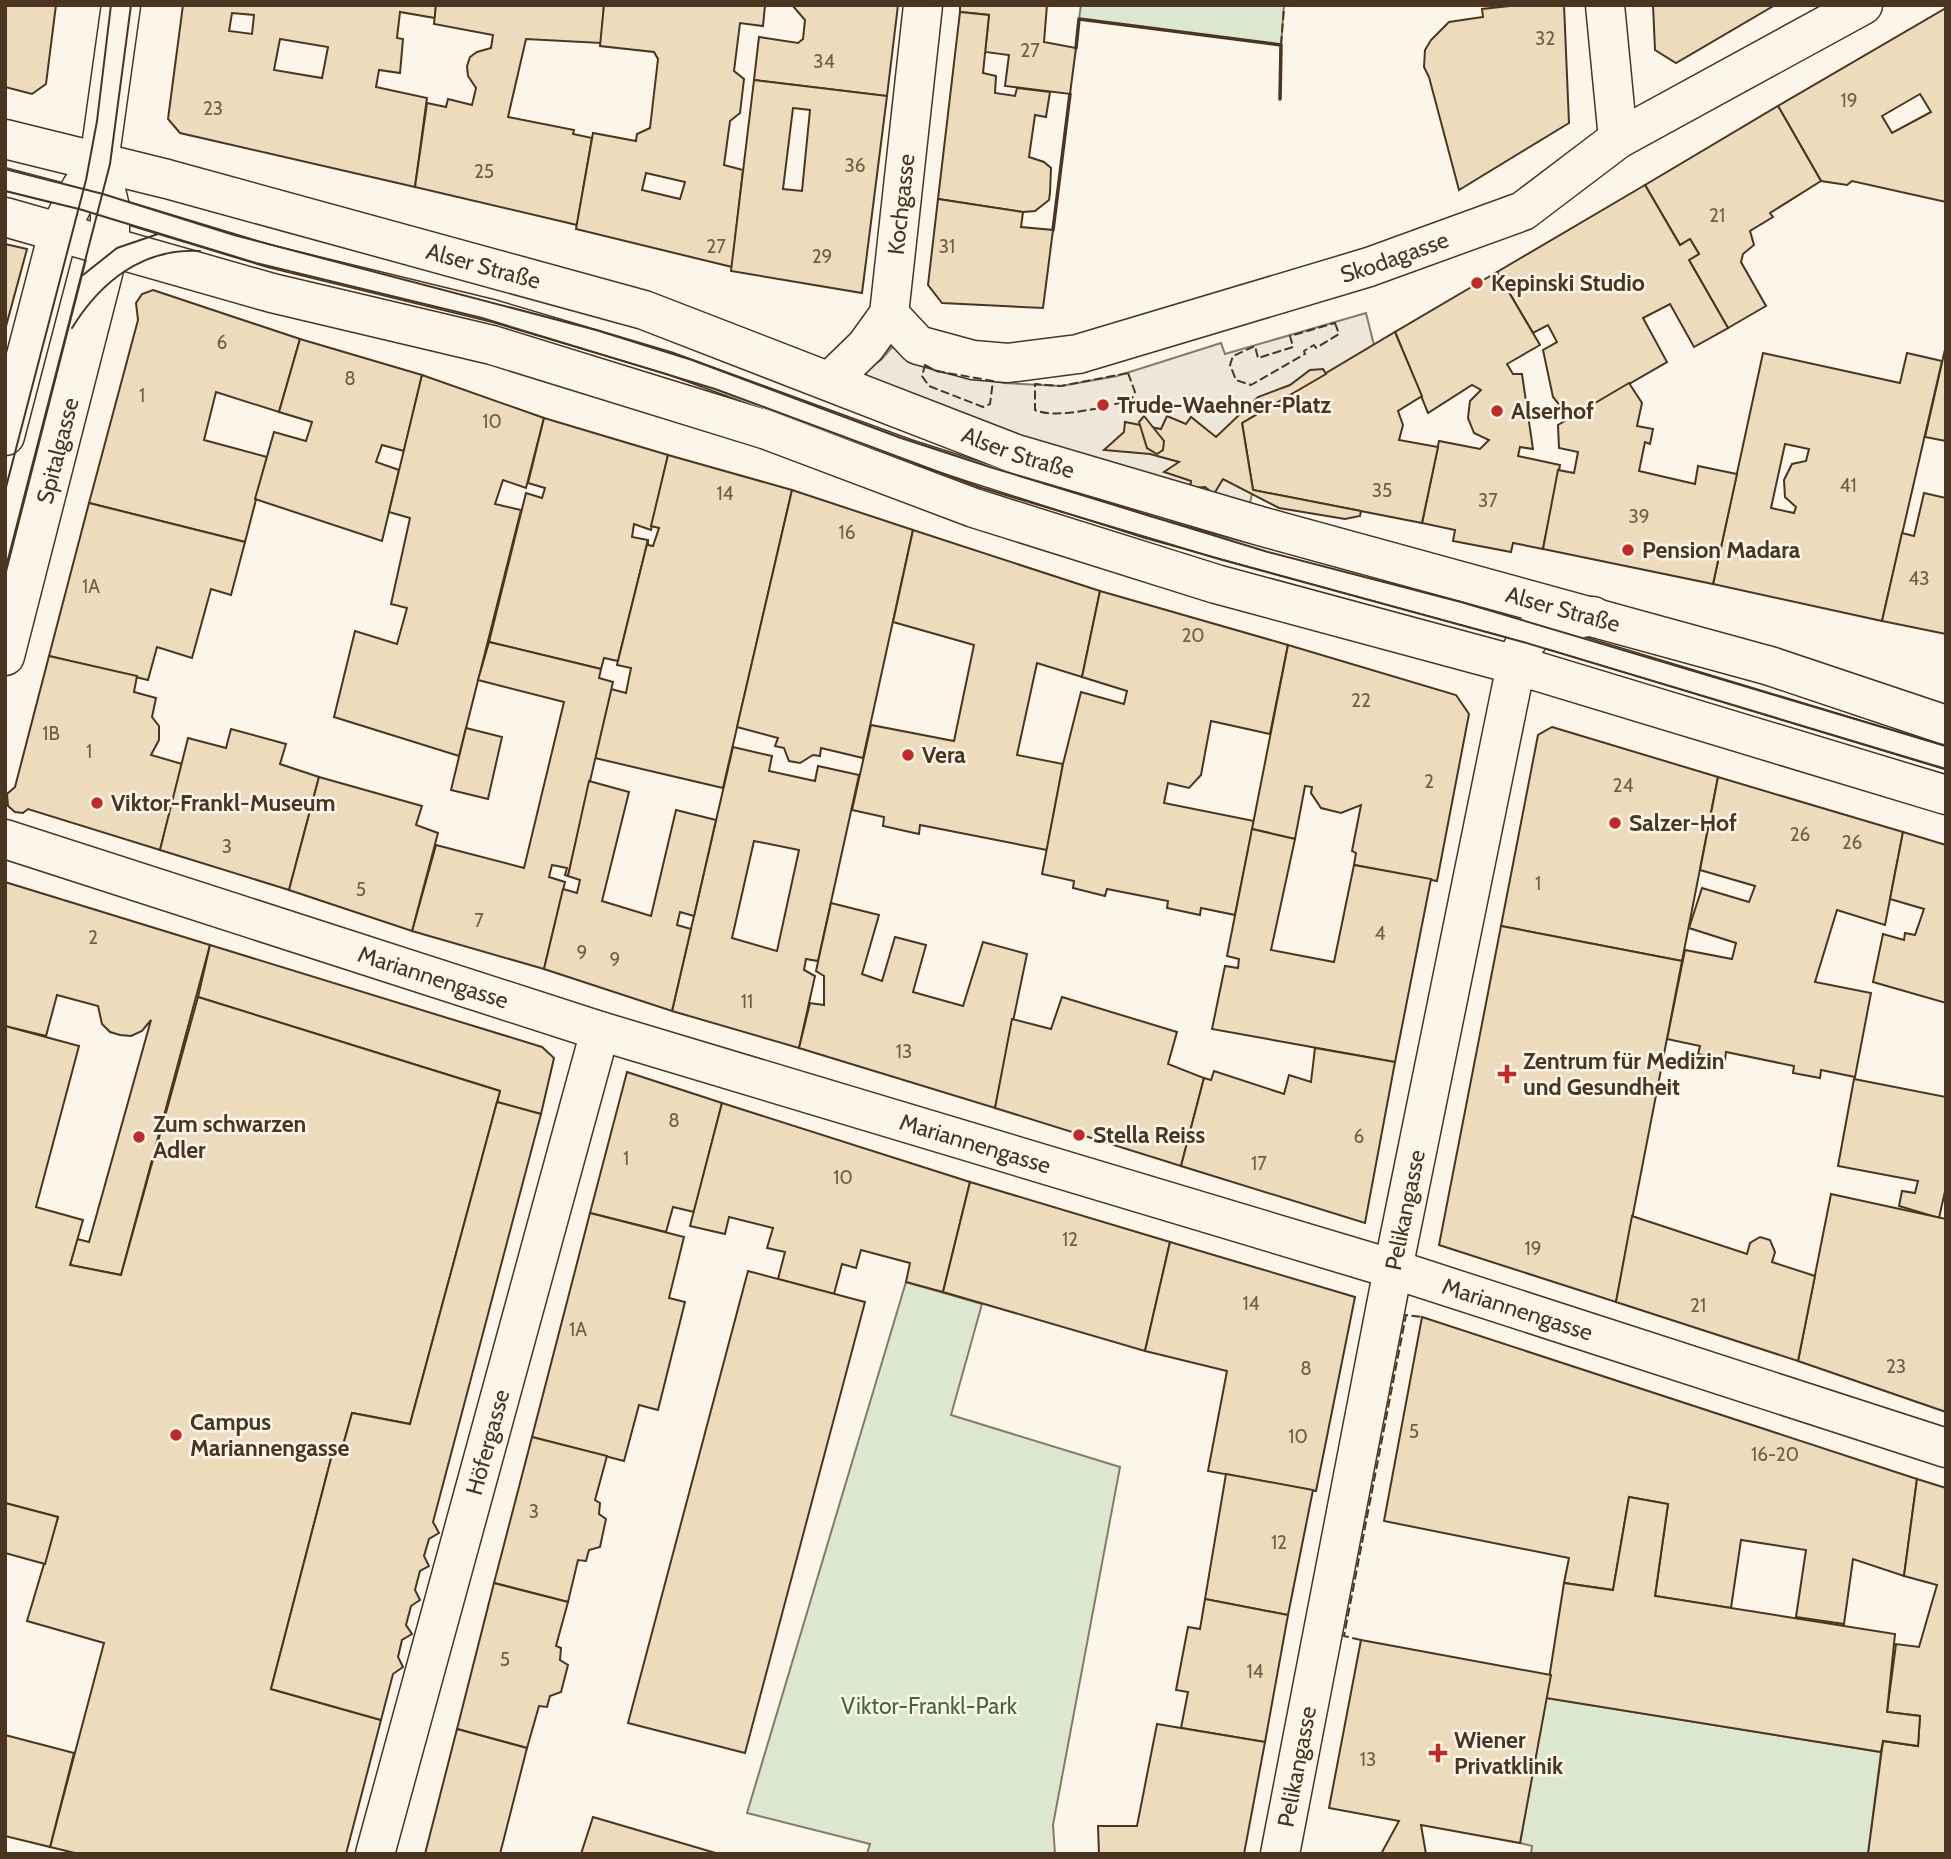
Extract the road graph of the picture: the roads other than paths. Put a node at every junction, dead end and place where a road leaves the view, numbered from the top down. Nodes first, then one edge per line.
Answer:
1 (121, 5) edge
2 (923, 5) edge
3 (1605, 5) edge
4 (1863, 5) edge
5 (5, 139) edge
6 (1618, 139) junction
7 (99, 162) junction
8 (5, 179) edge
9 (92, 202) junction
10 (5, 217) edge
11 (58, 233) junction
12 (110, 246) junction
13 (889, 314) junction
14 (830, 381) junction
15 (5, 436) edge
16 (1593, 616) junction
17 (1524, 649) junction
18 (5, 656) edge
19 (1946, 725) edge
20 (1946, 758) edge
21 (1946, 795) edge
22 (5, 839) edge
23 (600, 1031) junction
24 (1393, 1269) junction
25 (1946, 1448) edge
26 (374, 1854) edge
27 (1280, 1854) edge

1 - 7 street
2 - 13 street, Kochgasse
3 - 6 street
4 - 6 street, Skodagasse
5 - 7 street, Alser Straße
6 - 13 street, Skodagasse
7 - 9 street
7 - 14 street, Alser Straße
8 - 9 lane
9 - 11 street
9 - 12 street
9 - 17 lane
10 - 11 street
11 - 12 street
11 - 15 street
12 - 17 street
12 - 18 street, Spitalgasse
13 - 14 street
14 - 16 street, Alser Straße
16 - 17 street
16 - 19 street, Alser Straße
17 - 20 lane
17 - 21 street
17 - 24 street, Pelikangasse
22 - 23 street, Mariannengasse
23 - 24 street, Mariannengasse
23 - 26 street, Höfergasse
24 - 25 street, Mariannengasse
24 - 27 street, Pelikangasse

